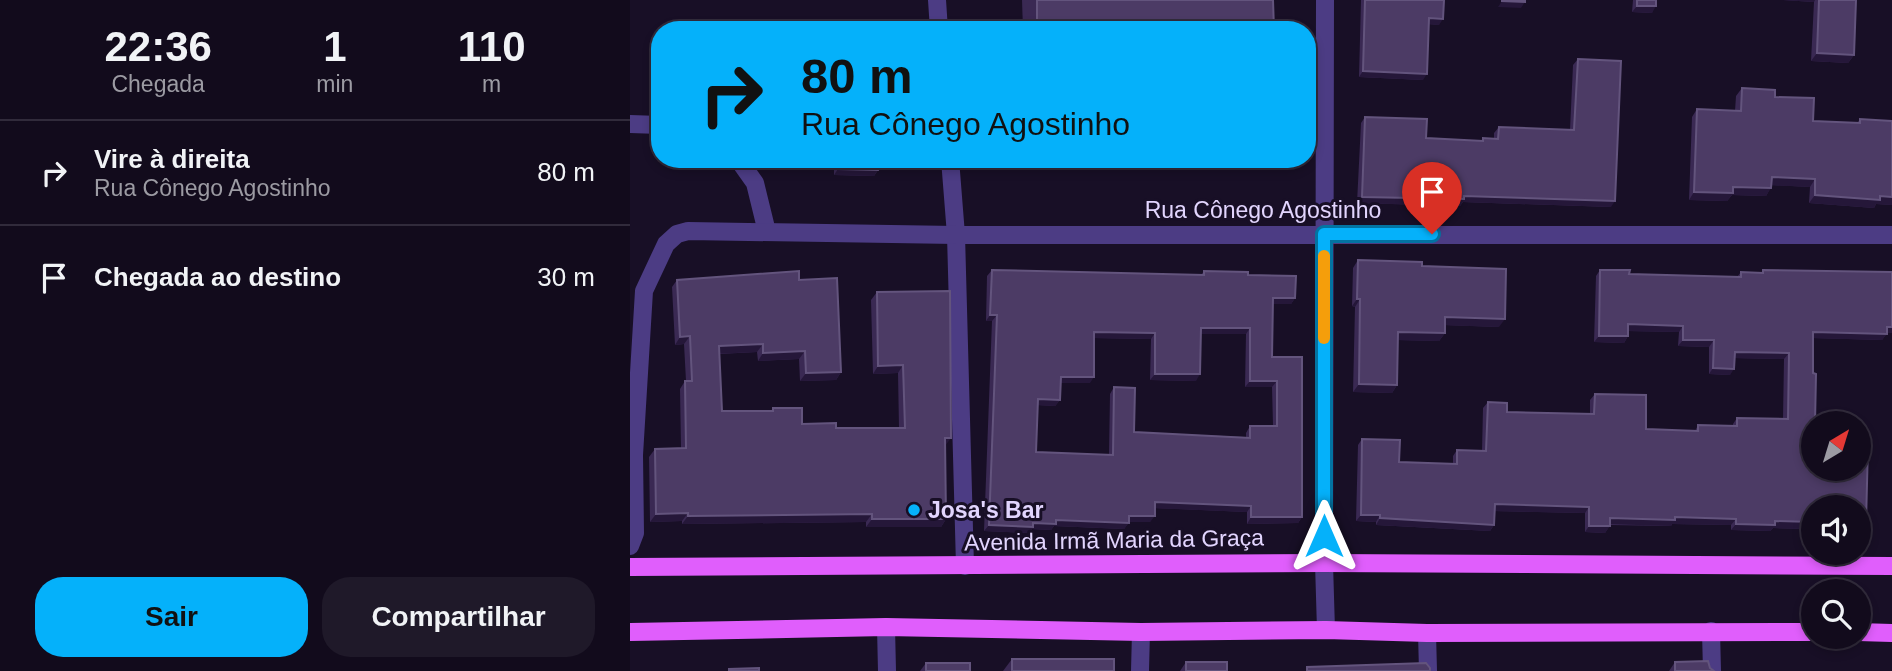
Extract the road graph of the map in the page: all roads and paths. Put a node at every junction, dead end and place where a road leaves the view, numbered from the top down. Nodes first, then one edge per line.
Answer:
1 (937, 0) edge
2 (1325, 0) edge
3 (938, 21) edge
4 (630, 124) edge
5 (651, 125) edge
6 (744, 168) edge
7 (951, 168) edge
8 (767, 232) junction
9 (957, 234) junction
10 (1324, 234) junction
11 (1892, 236) edge
12 (636, 324) edge
13 (630, 546) edge
14 (1324, 563) junction
15 (630, 566) edge
16 (965, 566) junction
17 (1892, 566) edge
18 (886, 627) junction
19 (1326, 630) junction
20 (1711, 631) junction
21 (630, 632) edge
22 (1141, 632) junction
23 (1801, 632) edge
24 (1871, 632) edge
25 (1427, 633) junction
26 (1892, 633) edge
27 (887, 671) edge
28 (1140, 671) edge
29 (1428, 671) edge
30 (1712, 671) edge

1 - 3 street
2 - 10 street
4 - 5 street
6 - 8 street
7 - 9 street
8 - 9 street, Rua Cônego Agostinho
8 - 12 street, Rua Cônego Agostinho
9 - 10 street, Rua Cônego Agostinho
9 - 16 street
10 - 11 street, Rua Cônego Agostinho
10 - 14 street
12 - 13 street
14 - 16 main road, Avenida Irmã Maria da Graça
14 - 17 main road, Avenida Irmã Maria da Graça
14 - 19 street
15 - 16 main road, Avenida Irmã Maria da Graça
18 - 21 main road
18 - 22 main road
18 - 27 street
19 - 22 main road
19 - 25 main road
20 - 23 main road
20 - 25 main road
20 - 30 street
22 - 28 street
24 - 26 main road
25 - 29 street

